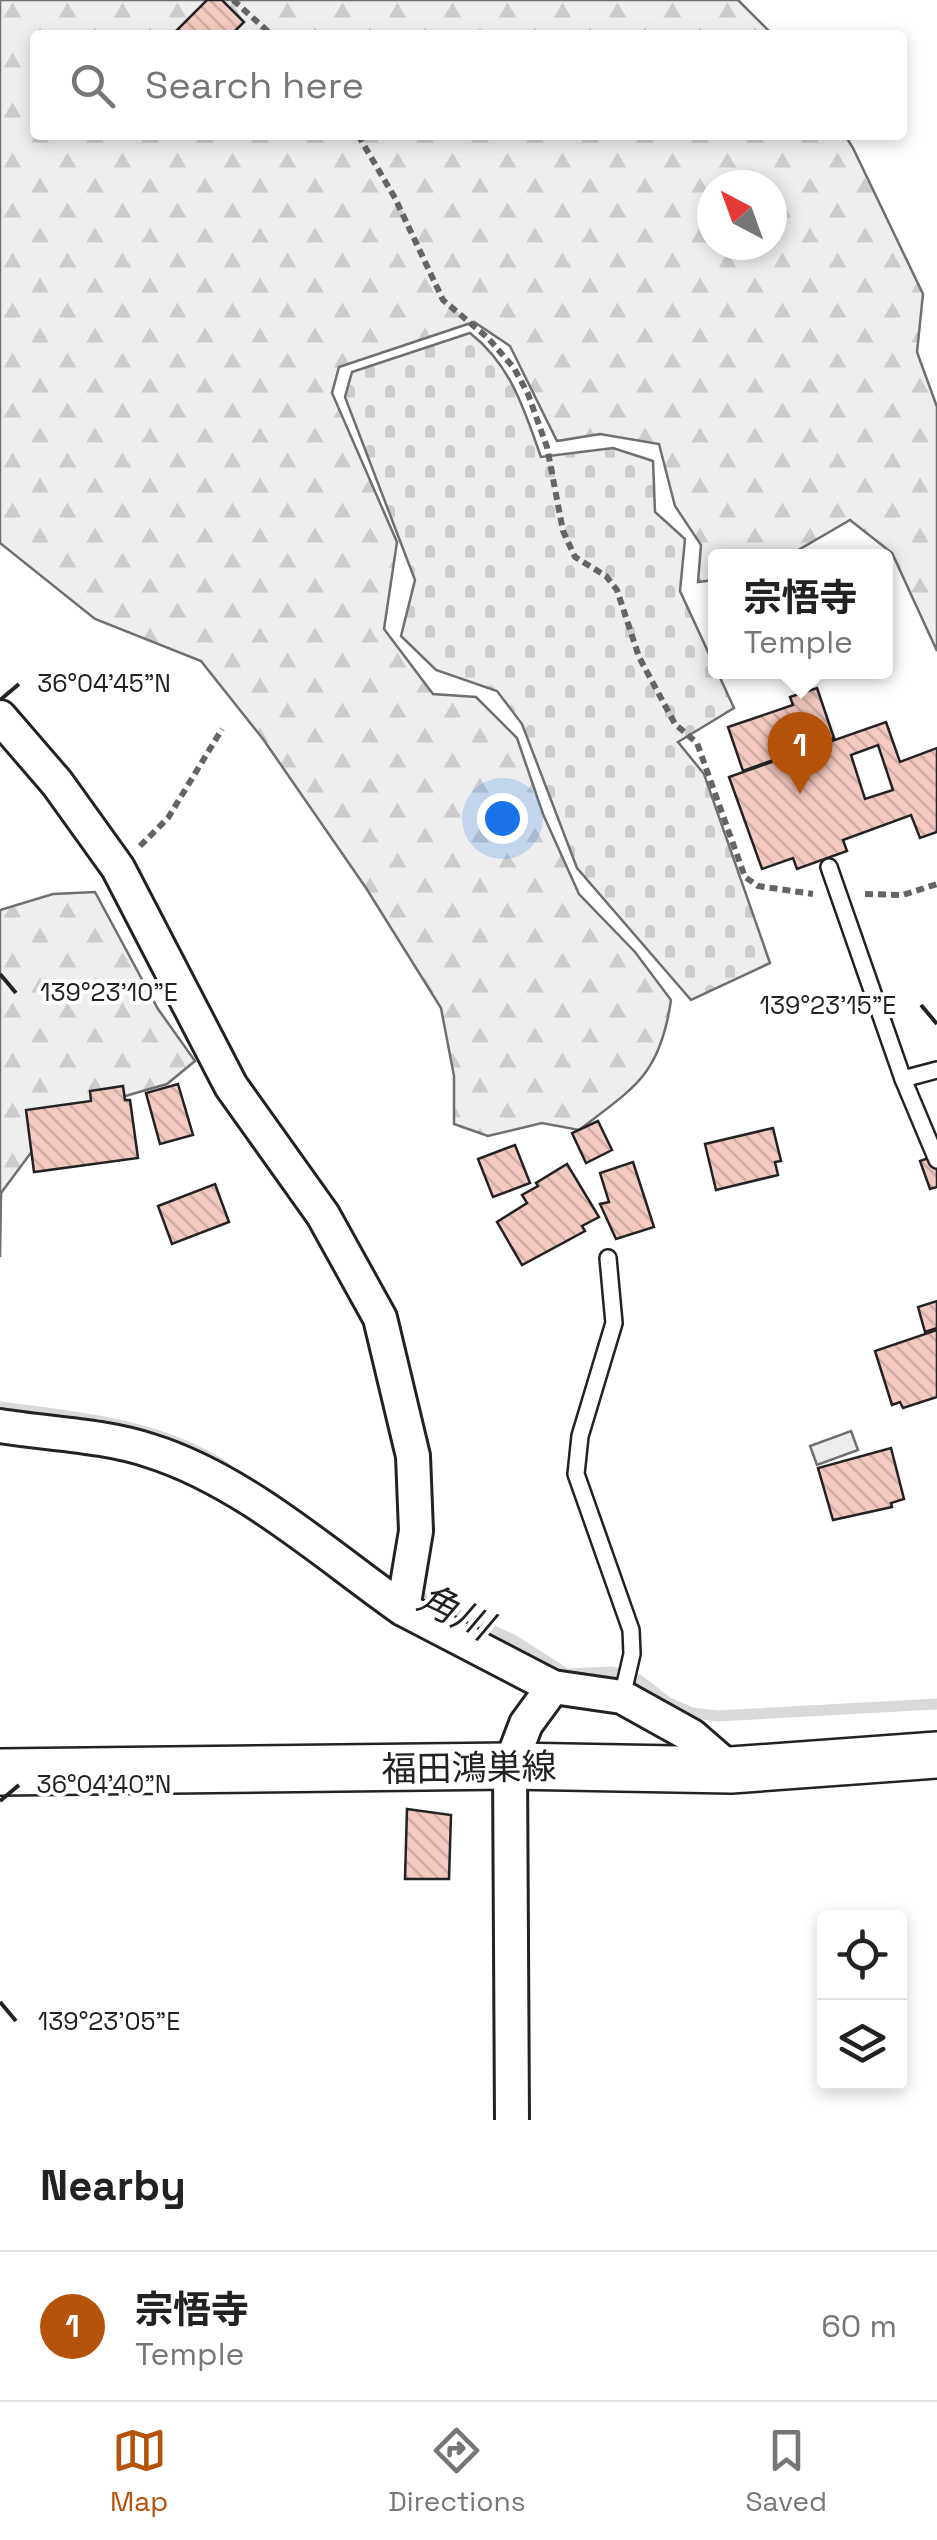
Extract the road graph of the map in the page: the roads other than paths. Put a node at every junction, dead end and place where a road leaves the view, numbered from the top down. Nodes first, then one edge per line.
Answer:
1 (0, 718) edge
2 (830, 866) dead end
3 (937, 1070) edge
4 (903, 1079) junction
5 (937, 1160) edge
6 (608, 1258) dead end
7 (0, 1426) edge
8 (403, 1609) junction
9 (552, 1687) junction
10 (622, 1696) junction
11 (937, 1755) edge
12 (510, 1766) junction
13 (731, 1770) junction
14 (0, 1772) edge
15 (512, 2120) edge

1 - 8 street
2 - 4 lane
3 - 4 lane
4 - 5 lane
6 - 10 lane
7 - 8 street
8 - 9 street
9 - 10 street
9 - 12 street
10 - 13 street
11 - 13 main road, 福田鴻巣線
12 - 13 main road, 福田鴻巣線
12 - 14 main road, 福田鴻巣線
12 - 15 street

